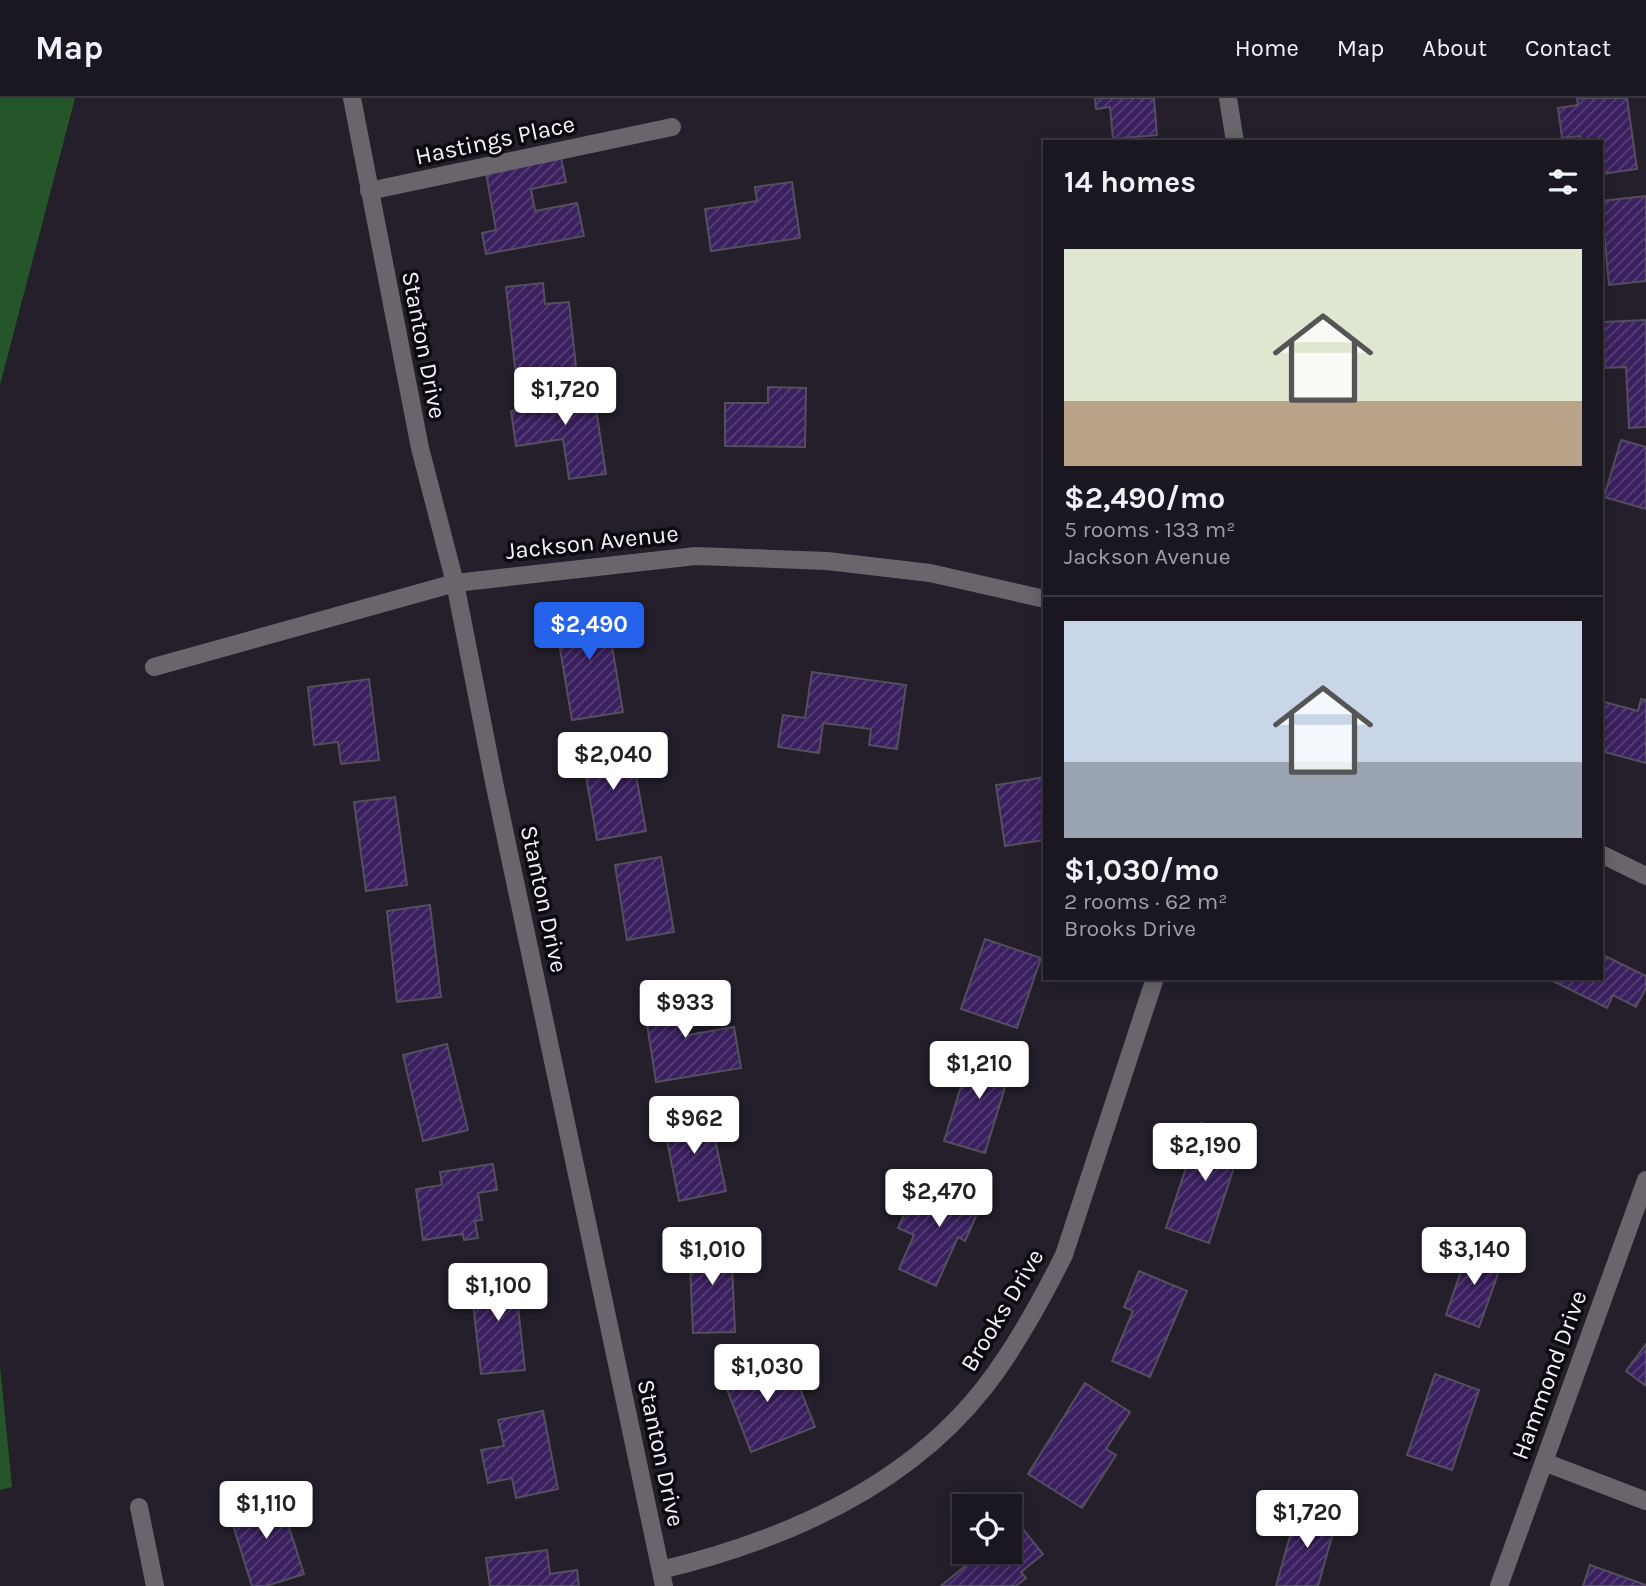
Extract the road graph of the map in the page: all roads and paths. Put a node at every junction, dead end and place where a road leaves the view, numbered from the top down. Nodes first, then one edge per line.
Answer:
1 (352, 98) edge
2 (1228, 98) edge
3 (672, 127) dead end
4 (1235, 140) edge
5 (369, 191) junction
6 (455, 583) junction
7 (1043, 599) edge
8 (154, 667) dead end
9 (1603, 855) edge
10 (1646, 876) edge
11 (1153, 980) edge
12 (1646, 1180) edge
13 (1544, 1462) junction
14 (1646, 1501) edge
15 (139, 1507) dead end
16 (663, 1578) edge
17 (155, 1586) edge
18 (1499, 1586) edge

1 - 5 street, Stanton Drive
2 - 4 street
3 - 5 street, Hastings Place
5 - 6 street, Stanton Drive
6 - 7 street, Jackson Avenue
6 - 8 street, Jackson Avenue
6 - 16 street, Stanton Drive
9 - 10 street
11 - 16 street, Brooks Drive
12 - 13 street, Hammond Drive
13 - 14 street
13 - 18 street, Hammond Drive
15 - 17 street

